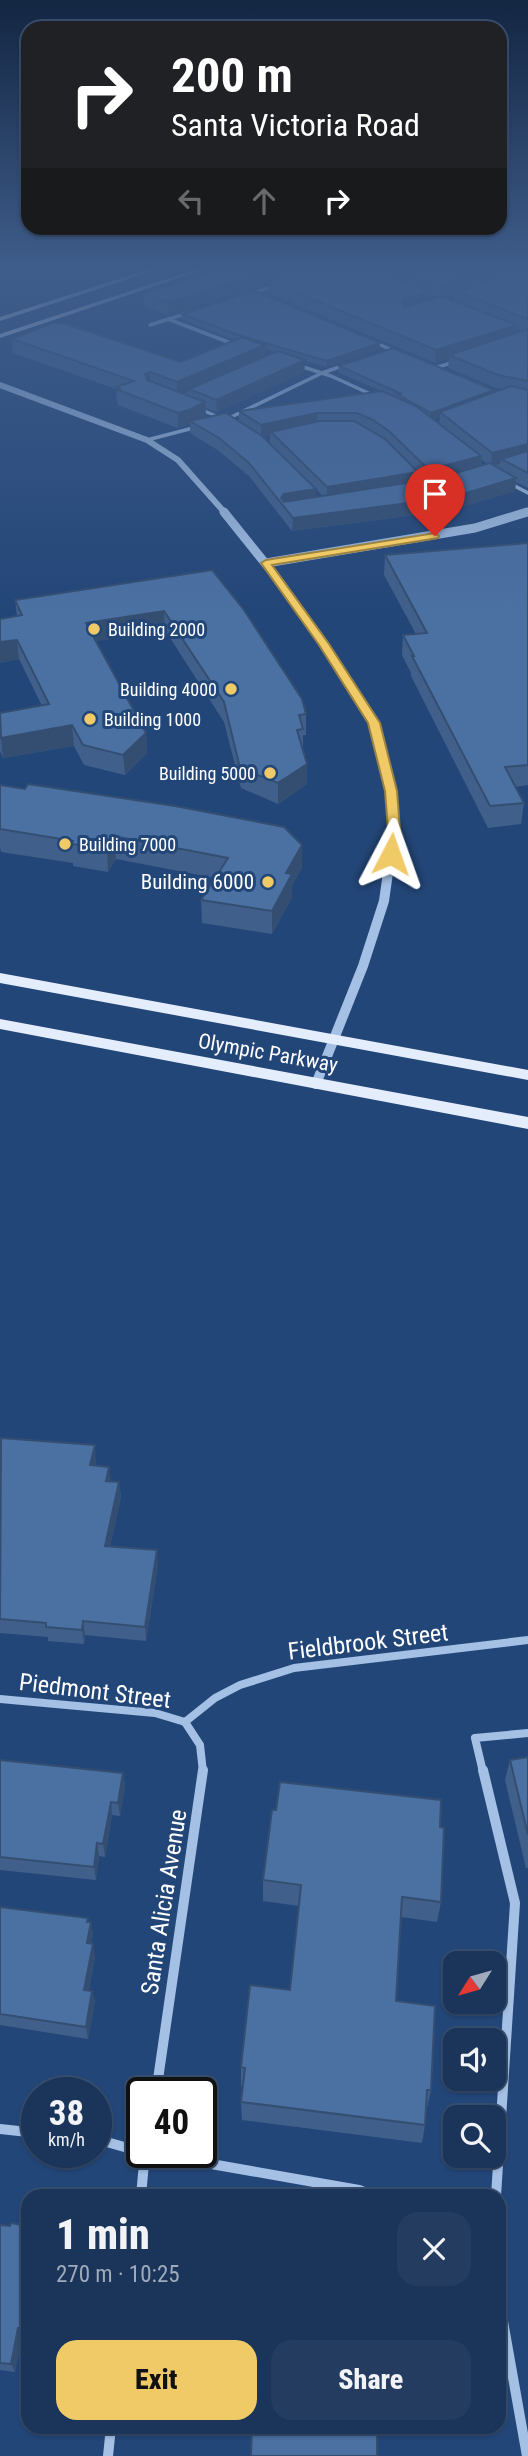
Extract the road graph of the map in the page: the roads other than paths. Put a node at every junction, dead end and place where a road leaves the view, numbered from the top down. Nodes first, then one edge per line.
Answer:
1 (301, 383) edge
2 (344, 383) edge
3 (0, 385) edge
4 (381, 398) edge
5 (188, 405) edge
6 (225, 420) junction
7 (212, 423) edge
8 (233, 425) edge
9 (199, 427) edge
10 (147, 440) junction
11 (500, 479) edge
12 (528, 493) edge
13 (528, 512) edge
14 (266, 563) junction
15 (0, 978) edge
16 (0, 1024) edge
17 (331, 1041) junction
18 (528, 1075) edge
19 (316, 1084) junction
20 (528, 1123) edge
21 (528, 1640) edge
22 (0, 1699) edge
23 (185, 1722) junction
24 (528, 1733) edge
25 (158, 2077) edge
26 (0, 2129) edge
27 (21, 2131) edge
28 (217, 2165) edge
29 (143, 2168) edge
30 (141, 2189) edge
31 (353, 2189) edge
32 (496, 2189) edge
33 (506, 2338) edge
34 (110, 2434) edge
35 (108, 2456) edge
36 (527, 2456) edge

1 - 6 street
2 - 4 street
3 - 10 street
5 - 6 street
6 - 7 street
6 - 8 street
9 - 10 street
10 - 14 street
11 - 12 street
13 - 14 street
14 - 17 street
15 - 17 main road, Olympic Parkway
16 - 19 main road, Olympic Parkway
17 - 18 main road, Olympic Parkway
17 - 19 street
19 - 20 main road, Olympic Parkway
21 - 23 street, Fieldbrook Street
22 - 23 street, Piedmont Street
23 - 25 street, Santa Alicia Avenue
24 - 32 street
26 - 27 street
28 - 31 street
29 - 30 street
33 - 36 street
34 - 35 street

